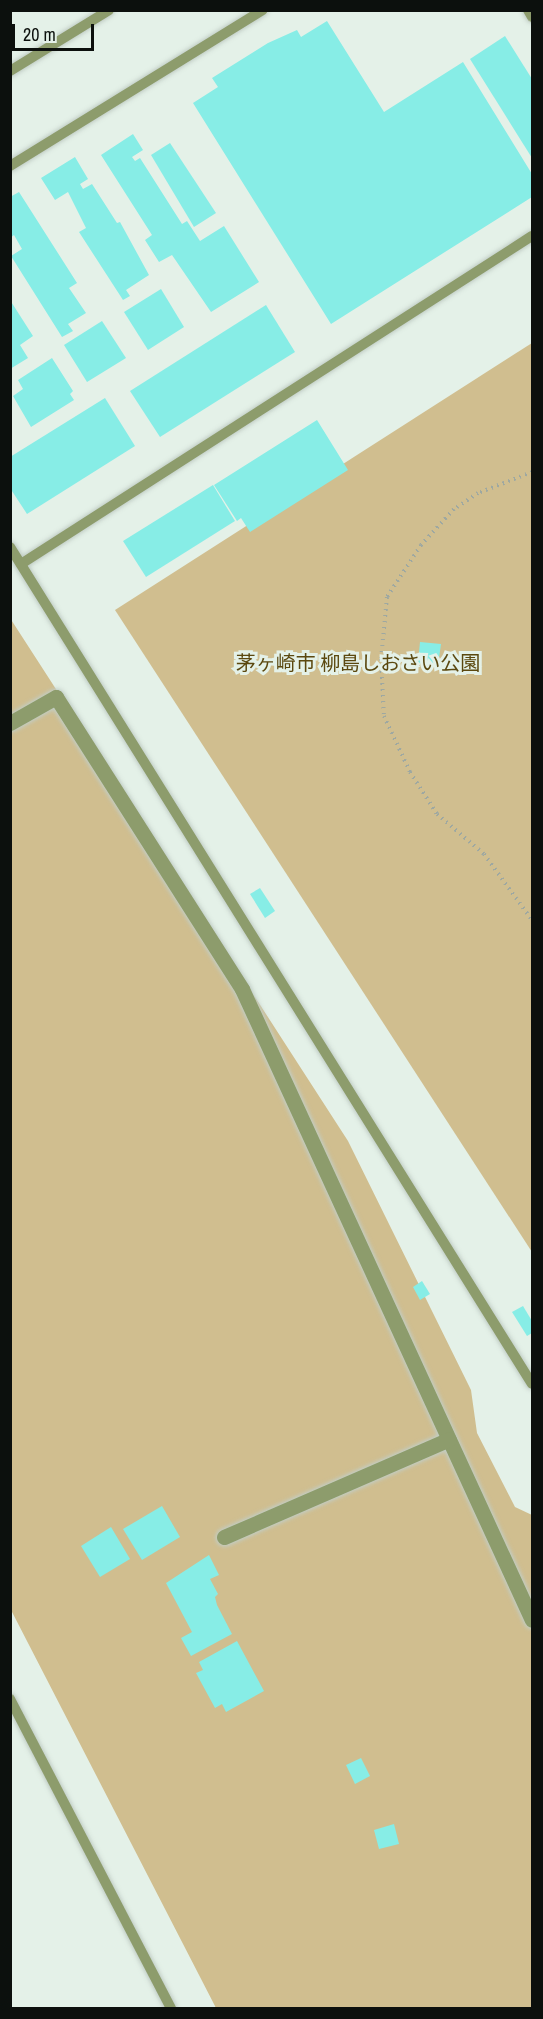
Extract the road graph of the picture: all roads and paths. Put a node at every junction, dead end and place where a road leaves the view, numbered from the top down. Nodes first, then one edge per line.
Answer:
1 (109, 10) edge
2 (263, 10) edge
3 (528, 10) edge
4 (532, 17) edge
5 (10, 71) edge
6 (10, 166) edge
7 (532, 236) edge
8 (532, 472) edge
9 (10, 548) edge
10 (21, 564) junction
11 (10, 723) edge
12 (532, 920) edge
13 (532, 1384) edge
14 (449, 1439) junction
15 (224, 1537) dead end
16 (532, 1620) edge
17 (10, 1699) edge
18 (171, 2008) edge

1 - 5 lane
2 - 6 lane
3 - 4 lane
7 - 10 lane
8 - 12 path
9 - 10 lane
10 - 13 lane
11 - 14 street
14 - 15 street
14 - 16 street
17 - 18 lane

